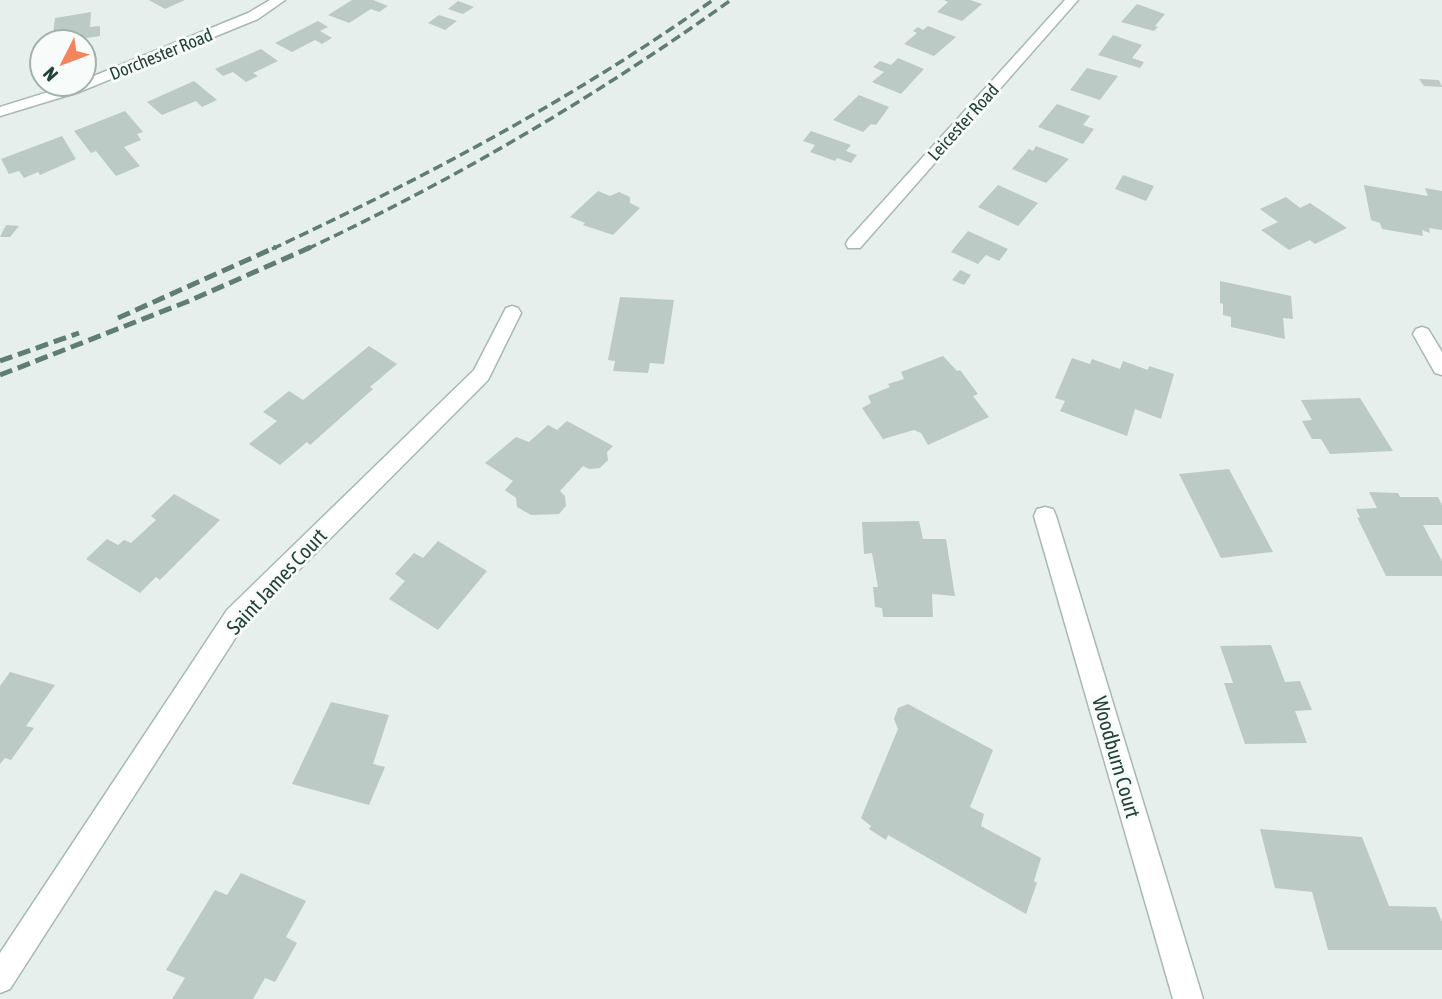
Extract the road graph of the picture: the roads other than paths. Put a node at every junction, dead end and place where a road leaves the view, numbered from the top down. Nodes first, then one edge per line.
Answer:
1 (279, 0) edge
2 (1072, 0) edge
3 (0, 112) edge
4 (854, 244) dead end
5 (512, 313) dead end
6 (1422, 334) dead end
7 (1442, 368) edge
8 (1045, 516) dead end
9 (0, 979) edge
10 (1188, 999) edge

1 - 3 street, Dorchester Road
2 - 4 street, Leicester Road
5 - 9 street, Saint James Court
6 - 7 street
8 - 10 street, Woodburn Court

